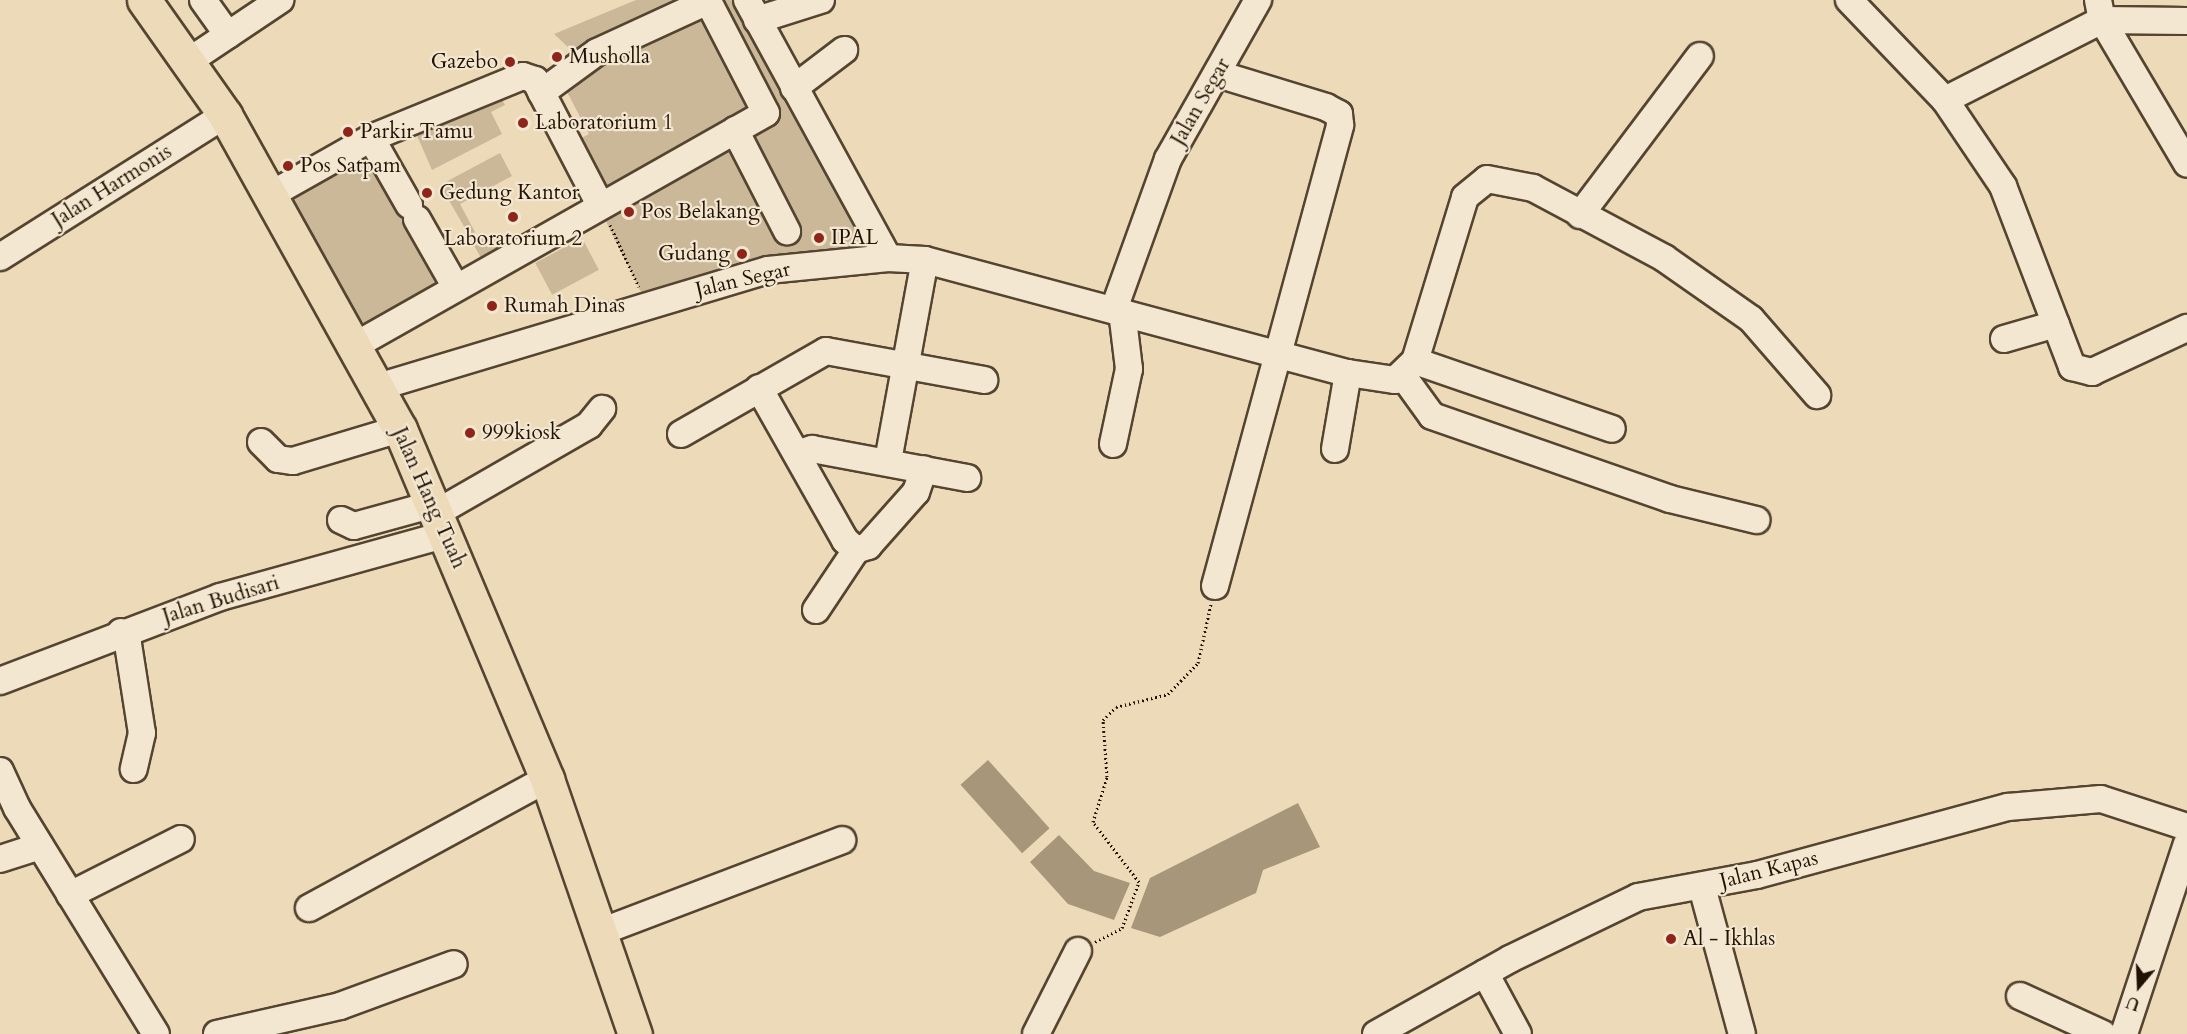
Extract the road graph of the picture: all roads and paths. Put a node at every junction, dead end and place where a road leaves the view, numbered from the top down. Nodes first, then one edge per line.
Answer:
1 (144, 0) edge
2 (203, 0) edge
3 (280, 0) edge
4 (821, 0) edge
5 (1258, 0) edge
6 (1849, 0) edge
7 (752, 10) edge
8 (2100, 10) edge
9 (2187, 21) edge
10 (228, 34) junction
11 (844, 50) dead end
12 (1700, 56) dead end
13 (189, 61) junction
14 (1218, 74) junction
15 (794, 88) junction
16 (541, 93) junction
17 (1945, 100) junction
18 (225, 115) junction
19 (735, 130) junction
20 (371, 138) junction
21 (2187, 164) edge
22 (272, 194) junction
23 (600, 204) junction
24 (1580, 216) junction
25 (787, 231) dead end
26 (0, 257) edge
27 (888, 258) junction
28 (925, 260) junction
29 (454, 286) junction
30 (640, 289) dead end
31 (1118, 310) junction
32 (2056, 324) junction
33 (2187, 328) edge
34 (2004, 339) dead end
35 (356, 345) junction
36 (1278, 355) junction
37 (906, 366) junction
38 (1409, 368) junction
39 (1348, 373) junction
40 (984, 380) dead end
41 (378, 387) junction
42 (759, 388) junction
43 (1817, 395) dead end
44 (602, 409) dead end
45 (400, 429) junction
46 (1612, 429) dead end
47 (681, 434) dead end
48 (261, 442) dead end
49 (1113, 444) dead end
50 (1335, 449) dead end
51 (799, 453) junction
52 (888, 461) junction
53 (924, 470) junction
54 (967, 478) dead end
55 (439, 517) junction
56 (341, 520) dead end
57 (1755, 520) dead end
58 (856, 550) junction
59 (1215, 586) joint
60 (816, 610) dead end
61 (121, 632) junction
62 (0, 681) edge
63 (134, 769) dead end
64 (0, 771) edge
65 (547, 778) junction
66 (2187, 827) edge
67 (181, 839) dead end
68 (842, 840) dead end
69 (2187, 844) edge
70 (40, 846) junction
71 (0, 859) edge
72 (1702, 886) junction
73 (70, 895) junction
74 (309, 908) dead end
75 (603, 932) junction
76 (1078, 951) joint
77 (454, 964) dead end
78 (1485, 973) junction
79 (2020, 996) dead end
80 (2063, 1026) edge
81 (156, 1034) edge
82 (217, 1034) edge
83 (635, 1034) edge
84 (1036, 1034) edge
85 (1376, 1034) edge
86 (1518, 1034) edge
87 (1742, 1034) edge
88 (2103, 1034) edge
89 (2124, 1034) edge

1 - 13 main road, Jalan Hang Tuah
2 - 10 street
3 - 10 street
4 - 7 street
5 - 14 street, Jalan Segar
6 - 17 street
7 - 15 street
8 - 9 street
8 - 17 street
8 - 21 street
10 - 13 street
11 - 15 street
12 - 24 street
13 - 18 main road, Jalan Hang Tuah
14 - 31 street, Jalan Segar
14 - 36 street
15 - 27 street
16 - 19 street
16 - 20 street
16 - 23 street
17 - 32 street
18 - 22 main road, Jalan Hang Tuah
18 - 26 street, Jalan Harmonis
19 - 23 street
19 - 25 street
20 - 22 street
20 - 29 street
22 - 35 main road, Jalan Hang Tuah
23 - 29 street
23 - 30 path
24 - 38 street
24 - 43 street
27 - 28 street, Jalan Segar
27 - 41 street, Jalan Segar
28 - 31 street, Jalan Segar
28 - 37 street
29 - 35 street
31 - 36 street
31 - 49 street
32 - 33 street
32 - 34 street
35 - 41 main road, Jalan Hang Tuah
36 - 39 street
36 - 59 street
37 - 40 street
37 - 42 street
37 - 52 street
38 - 39 street
38 - 46 street
38 - 57 street
39 - 50 street
41 - 45 main road, Jalan Hang Tuah
42 - 47 street
42 - 51 street
44 - 55 street
45 - 48 street
45 - 55 main road, Jalan Hang Tuah
51 - 52 street
51 - 58 street
52 - 53 street
53 - 54 street
53 - 58 street
55 - 56 street
55 - 61 street, Jalan Budisari
55 - 65 main road, Jalan Hang Tuah
58 - 60 street
59 - 76 path
61 - 62 street, Jalan Budisari
61 - 63 street
64 - 70 street
65 - 74 street
65 - 75 main road, Jalan Hang Tuah
66 - 72 street, Jalan Kapas
67 - 73 street
68 - 75 street
69 - 89 street
70 - 71 street
70 - 73 street
72 - 78 street, Jalan Kapas
72 - 87 street
73 - 81 street
75 - 83 main road, Jalan Hang Tuah
76 - 84 street
77 - 82 street
78 - 85 street, Jalan Kapas
78 - 86 street
79 - 80 street
80 - 88 street

